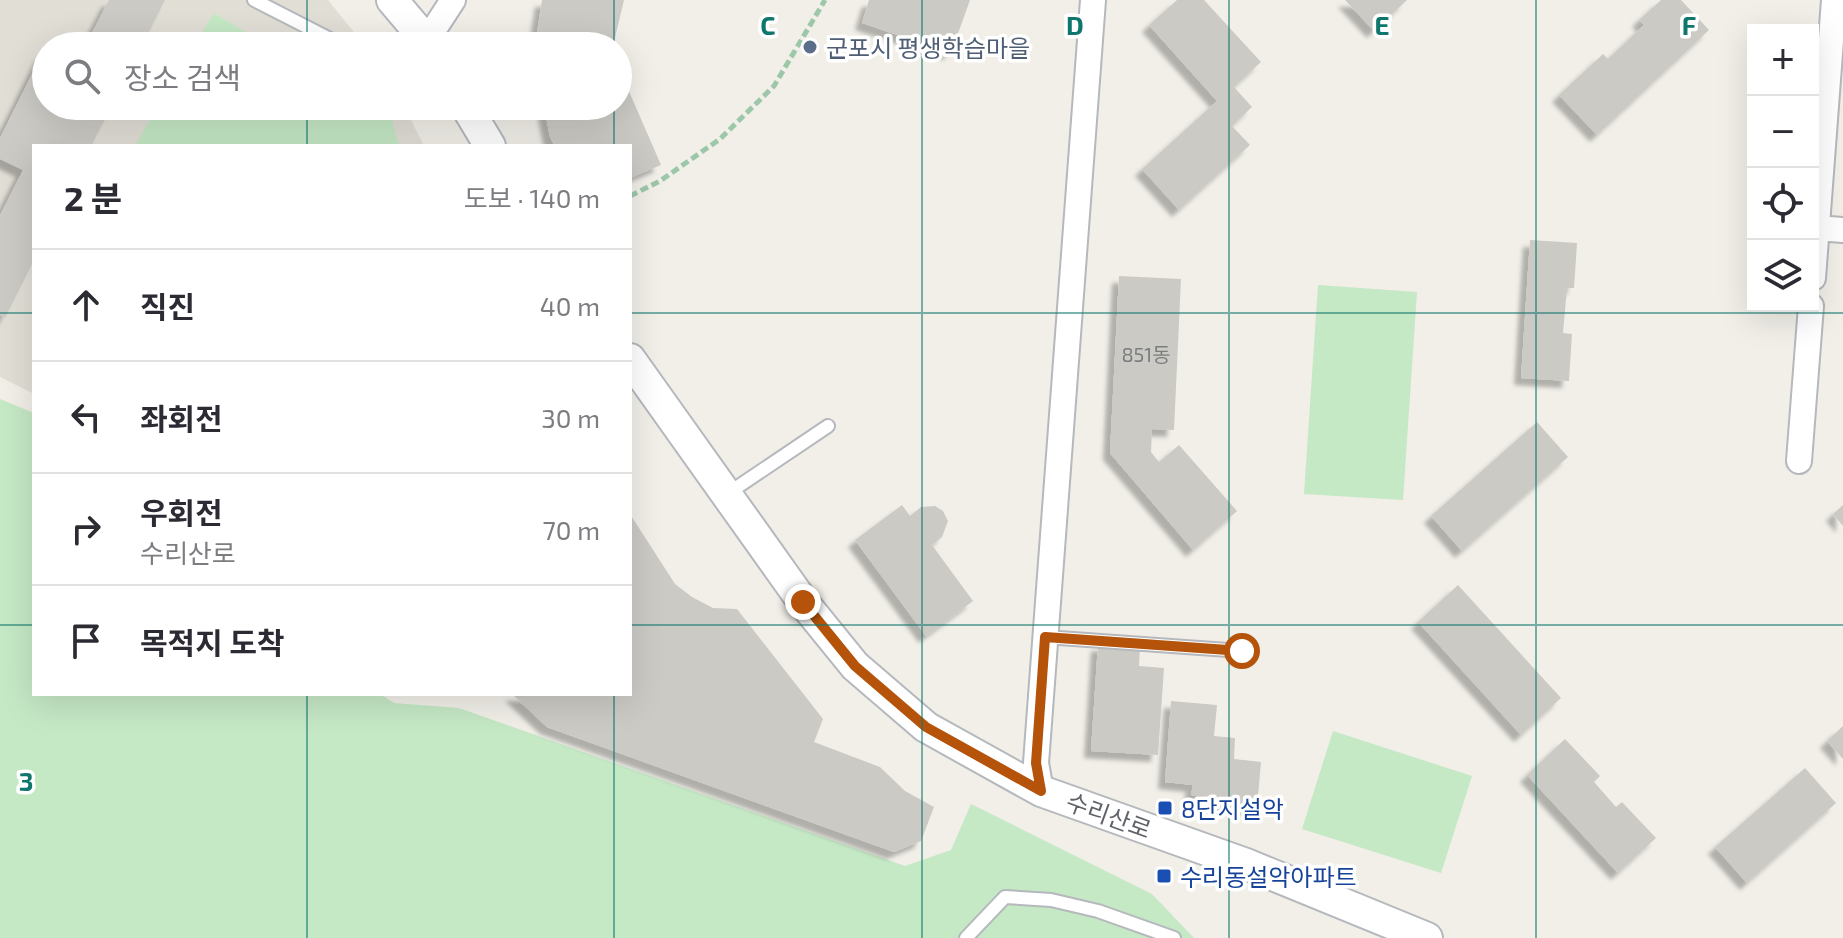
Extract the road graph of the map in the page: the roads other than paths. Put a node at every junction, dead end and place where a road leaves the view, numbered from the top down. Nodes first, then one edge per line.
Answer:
1 (254, 0) edge
2 (392, 0) edge
3 (453, 0) edge
4 (1093, 0) edge
5 (1834, 0) edge
6 (317, 32) edge
7 (420, 32) edge
8 (435, 32) edge
9 (474, 120) edge
10 (489, 144) edge
11 (1819, 201) edge
12 (1819, 228) edge
13 (1843, 230) edge
14 (1811, 312) edge
15 (632, 362) edge
16 (828, 426) dead end
17 (1799, 461) dead end
18 (727, 494) junction
19 (1045, 637) junction
20 (1242, 651) dead end
21 (1041, 791) junction
22 (966, 938) edge
23 (1174, 938) edge
24 (1427, 938) edge

1 - 6 lane
2 - 7 street
3 - 8 street
4 - 19 street
5 - 11 street
9 - 10 street
12 - 13 street
14 - 17 street
15 - 18 street, 수리산로
16 - 18 lane
18 - 21 street, 수리산로
19 - 20 lane
19 - 21 street
21 - 24 street, 수리산로
22 - 23 lane

